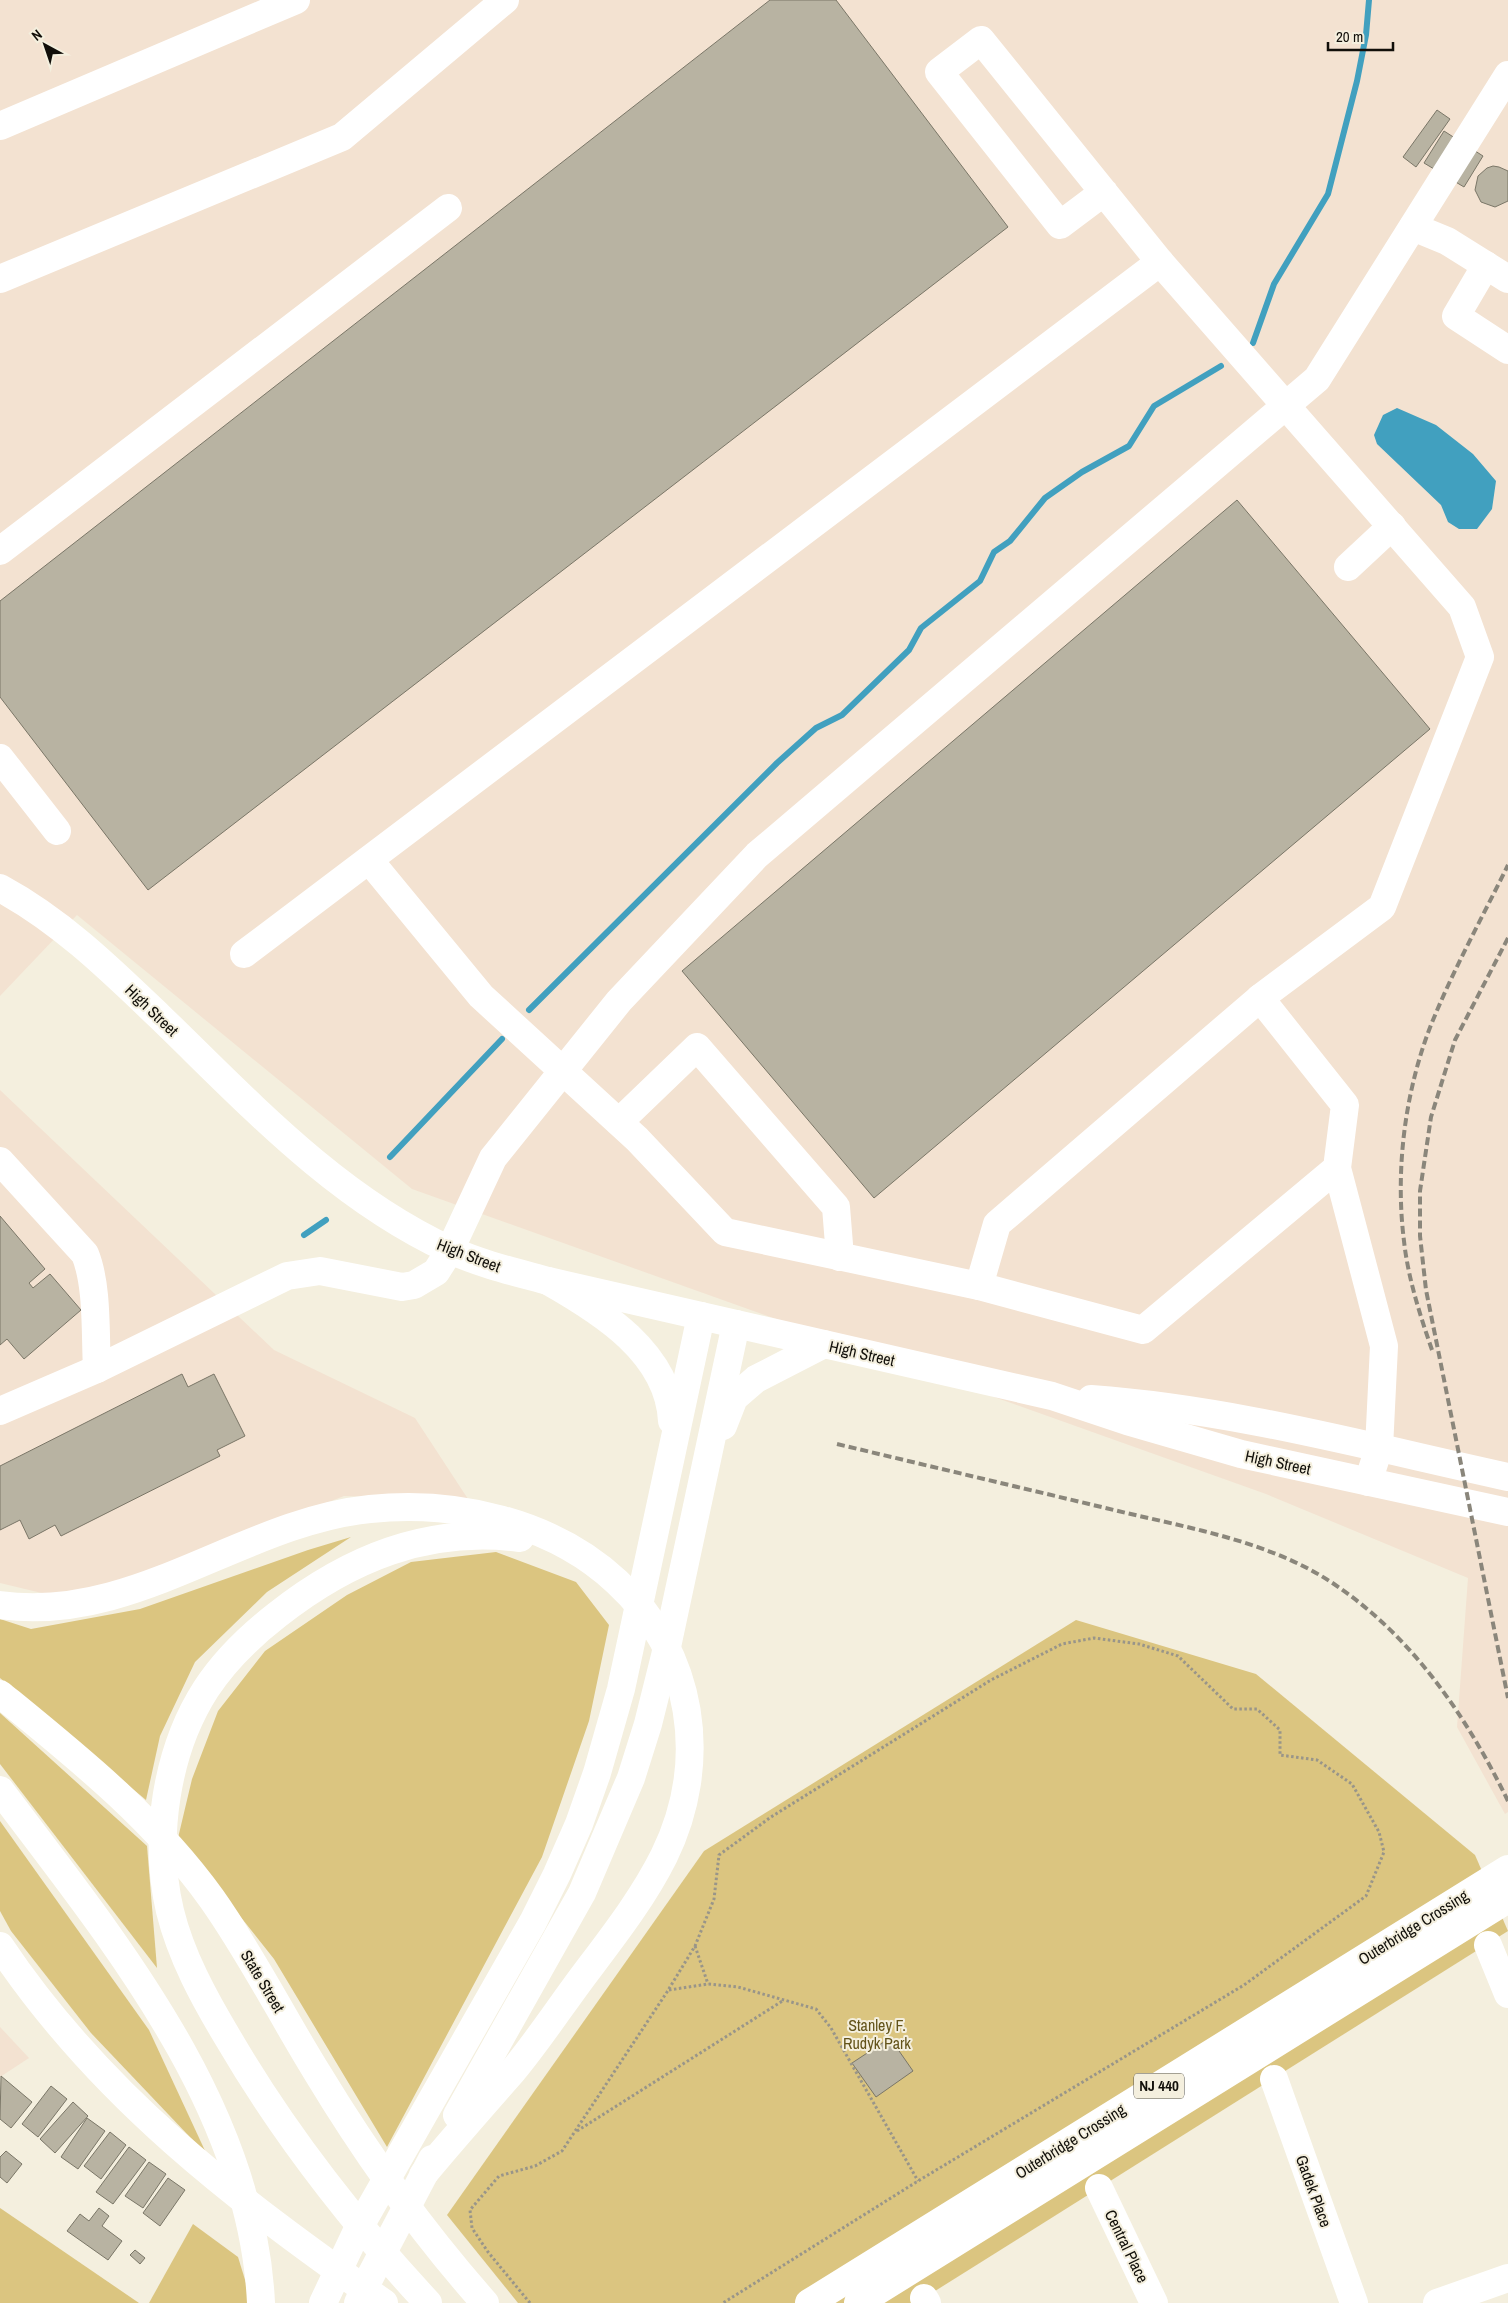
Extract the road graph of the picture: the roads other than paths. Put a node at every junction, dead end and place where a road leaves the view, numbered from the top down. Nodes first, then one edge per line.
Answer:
1 (296, 0) edge
2 (505, 0) edge
3 (1507, 80) edge
4 (0, 126) edge
5 (1104, 192) junction
6 (448, 208) dead end
7 (1412, 227) junction
8 (1160, 262) junction
9 (1497, 272) edge
10 (0, 279) edge
11 (1508, 350) edge
12 (1285, 405) junction
13 (1392, 526) junction
14 (0, 551) edge
15 (1348, 567) dead end
16 (0, 758) edge
17 (57, 831) dead end
18 (369, 860) junction
19 (0, 888) edge
20 (244, 954) dead end
21 (1260, 998) junction
22 (563, 1071) junction
23 (619, 1122) junction
24 (0, 1161) edge
25 (1337, 1168) junction
26 (450, 1250) junction
27 (840, 1257) junction
28 (548, 1281) junction
29 (979, 1286) junction
30 (701, 1316) junction
31 (736, 1324) junction
32 (824, 1344) junction
33 (98, 1369) junction
34 (1052, 1396) junction
35 (0, 1411) edge
36 (671, 1444) junction
37 (1379, 1448) junction
38 (707, 1456) junction
39 (1508, 1477) edge
40 (1368, 1482) junction
41 (1508, 1512) edge
42 (577, 1552) junction
43 (0, 1605) edge
44 (0, 1694) edge
45 (0, 1790) edge
46 (1508, 1869) edge
47 (1508, 1899) edge
48 (1488, 1945) dead end
49 (0, 1946) edge
50 (1508, 1994) edge
51 (1274, 2079) dead end
52 (482, 2089) junction
53 (1099, 2188) dead end
54 (1508, 2278) edge
55 (261, 2303) edge
56 (323, 2303) edge
57 (358, 2303) edge
58 (384, 2303) edge
59 (428, 2303) edge
60 (485, 2303) edge
61 (809, 2303) edge
62 (858, 2303) edge
63 (1154, 2303) edge
64 (1354, 2303) edge
65 (1437, 2303) edge

1 - 4 main road
2 - 10 main road
3 - 7 main road
5 - 5 main road
5 - 8 main road
6 - 14 main road
7 - 9 main road
7 - 12 main road
8 - 12 main road
8 - 18 main road
9 - 11 main road
12 - 13 main road
12 - 22 main road
13 - 15 main road
13 - 21 main road
16 - 17 main road
18 - 20 main road
18 - 22 main road
19 - 26 main road, High Street
21 - 25 main road
21 - 29 main road
22 - 23 main road
22 - 26 main road
23 - 27 main road
23 - 27 main road
24 - 33 main road
25 - 29 main road
25 - 37 main road
26 - 28 main road, High Street
26 - 33 main road
27 - 29 main road
28 - 30 main road, High Street
28 - 36 main road
30 - 31 main road, High Street
30 - 36 main road
31 - 32 main road, High Street
31 - 38 main road
32 - 34 main road, High Street
32 - 38 main road
33 - 35 main road
34 - 37 main road, High Street
34 - 40 main road, High Street
36 - 56 main road
37 - 39 main road, High Street
37 - 40 main road
38 - 52 main road
40 - 41 main road, High Street
42 - 43 main road
42 - 52 main road
42 - 59 main road
44 - 60 main road, State Street
45 - 55 main road
46 - 61 main road, Outerbridge Crossing / NJ 440
47 - 62 main road, Outerbridge Crossing / NJ 440
48 - 50 main road
49 - 58 main road
51 - 64 main road, Gadek Place
52 - 57 main road
53 - 63 main road, Central Place
54 - 65 main road

